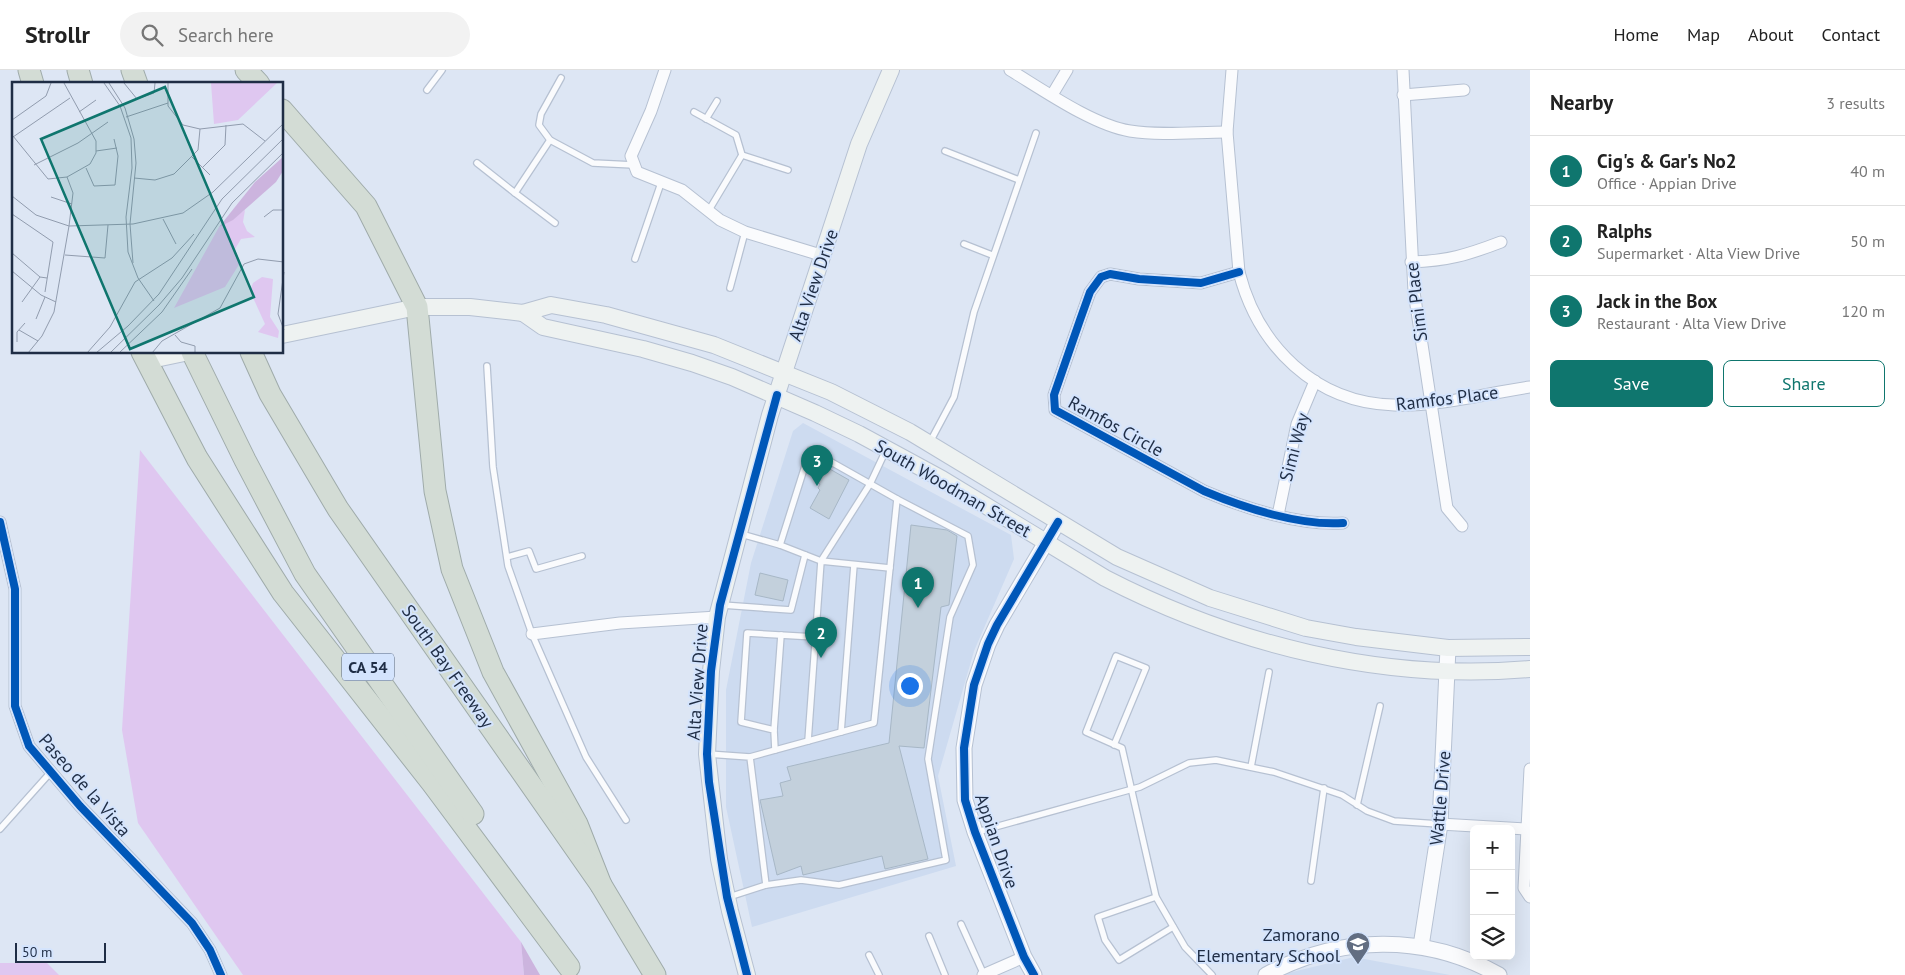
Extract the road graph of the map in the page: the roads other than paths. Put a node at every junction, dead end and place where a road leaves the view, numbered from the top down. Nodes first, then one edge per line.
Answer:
1 (29, 70) edge
2 (132, 70) edge
3 (246, 70) edge
4 (442, 70) edge
5 (666, 70) edge
6 (891, 70) edge
7 (1010, 70) edge
8 (1067, 70) edge
9 (1232, 70) edge
10 (1403, 70) edge
11 (561, 78) dead end
12 (33, 82) edge
13 (136, 82) edge
14 (256, 82) edge
15 (427, 90) dead end
16 (1464, 90) dead end
17 (1052, 95) junction
18 (1404, 95) junction
19 (717, 101) dead end
20 (284, 112) edge
21 (694, 112) dead end
22 (706, 119) junction
23 (1227, 132) junction
24 (1036, 133) dead end
25 (550, 140) junction
26 (945, 151) dead end
27 (742, 155) junction
28 (478, 163) dead end
29 (634, 165) junction
30 (788, 170) dead end
31 (1018, 180) junction
32 (661, 183) junction
33 (515, 193) junction
34 (709, 210) junction
35 (555, 223) dead end
36 (745, 232) junction
37 (1501, 242) dead end
38 (964, 244) dead end
39 (992, 255) junction
40 (824, 256) junction
41 (635, 259) dead end
42 (1411, 262) junction
43 (1239, 272) junction
44 (730, 288) dead end
45 (417, 307) junction
46 (523, 313) junction
47 (284, 334) edge
48 (175, 354) edge
49 (192, 354) edge
50 (252, 354) edge
51 (151, 357) edge
52 (487, 366) dead end
53 (784, 372) junction
54 (1315, 381) junction
55 (1530, 387) edge
56 (777, 395) junction
57 (1430, 402) junction
58 (929, 444) junction
59 (886, 448) junction
60 (870, 484) junction
61 (897, 499) junction
62 (1278, 515) junction
63 (0, 522) edge
64 (1058, 522) junction
65 (1343, 523) dead end
66 (1462, 526) dead end
67 (738, 533) junction
68 (1046, 542) junction
69 (780, 545) junction
70 (805, 555) junction
71 (582, 556) dead end
72 (507, 557) junction
73 (821, 561) junction
74 (854, 565) junction
75 (890, 568) junction
76 (718, 611) junction
77 (532, 634) junction
78 (781, 635) junction
79 (815, 637) junction
80 (1530, 647) edge
81 (1448, 648) junction
82 (1530, 670) edge
83 (1268, 672) dead end
84 (1449, 672) junction
85 (1380, 706) dead end
86 (774, 730) junction
87 (841, 732) junction
88 (808, 741) junction
89 (1114, 745) junction
90 (775, 750) junction
91 (707, 754) junction
92 (750, 757) junction
93 (1250, 767) junction
94 (1530, 769) edge
95 (50, 773) junction
96 (1133, 788) junction
97 (1324, 788) junction
98 (1357, 804) junction
99 (626, 820) dead end
100 (1440, 824) junction
101 (0, 829) edge
102 (1527, 829) junction
103 (974, 832) junction
104 (1311, 881) dead end
105 (601, 885) junction
106 (766, 885) junction
107 (1530, 897) edge
108 (726, 898) junction
109 (1156, 898) junction
110 (961, 924) dead end
111 (1173, 927) junction
112 (929, 936) dead end
113 (1421, 946) junction
114 (869, 955) dead end
115 (1024, 957) junction
116 (572, 971) edge
117 (221, 975) edge
118 (655, 975) edge
119 (747, 975) edge
120 (879, 975) edge
121 (945, 975) edge
122 (984, 975) edge
123 (1034, 975) edge
124 (1212, 975) edge
125 (1266, 975) edge
126 (1499, 975) edge

1 - 12 highway
2 - 13 highway
3 - 14 highway
4 - 15 lane
5 - 29 street
6 - 40 main road, Alta View Drive
7 - 17 street
8 - 17 street
9 - 23 street, Ramfos Place
10 - 18 street, Simi Place
11 - 25 lane
16 - 18 street
17 - 23 street
18 - 42 street, Simi Place
19 - 22 lane
20 - 45 highway
21 - 22 lane
22 - 27 lane
23 - 43 street, Ramfos Place
24 - 31 lane
25 - 29 lane
25 - 33 lane
26 - 31 lane
27 - 30 lane
27 - 34 lane
28 - 33 lane
29 - 32 street
31 - 39 lane
32 - 34 street
32 - 41 lane
33 - 35 lane
34 - 36 street
36 - 40 street
36 - 44 lane
37 - 42 street
38 - 39 lane
39 - 58 lane
40 - 53 main road, Alta View Drive
42 - 57 street, Simi Place
43 - 54 street, Ramfos Place
43 - 62 street, Ramfos Circle
45 - 46 main road, South Woodman Street
45 - 47 main road, South Woodman Street
45 - 105 highway
46 - 53 main road, South Woodman Street
46 - 56 main road, South Woodman Street
48 - 51 main road
49 - 116 highway, CA 54
50 - 105 highway, South Bay Freeway
51 - 116 highway
52 - 72 lane
53 - 56 main road, Alta View Drive
53 - 58 main road, South Woodman Street
54 - 57 street, Ramfos Place
54 - 62 street, Simi Way
55 - 57 street, Ramfos Place
56 - 59 main road, South Woodman Street
56 - 67 main road, Alta View Drive
57 - 66 street, Simi Place
58 - 64 main road, South Woodman Street
59 - 60 lane
59 - 68 main road, South Woodman Street
60 - 61 lane
60 - 69 lane
60 - 73 lane
61 - 75 lane
61 - 106 lane
62 - 65 street, Ramfos Circle
63 - 95 street, Paseo de la Vista
64 - 68 street, Appian Drive
64 - 81 main road, South Woodman Street
67 - 69 lane
67 - 76 main road, Alta View Drive
68 - 84 main road, South Woodman Street
68 - 103 street, Appian Drive
69 - 70 lane
70 - 73 lane
70 - 76 lane
71 - 72 lane
72 - 77 lane
73 - 74 lane
73 - 79 lane
74 - 75 lane
74 - 87 lane
75 - 87 lane
76 - 77 street
76 - 91 main road, Alta View Drive
77 - 99 lane
78 - 79 lane
78 - 86 lane
78 - 86 lane
79 - 88 lane
80 - 81 main road, South Woodman Street
81 - 84 street, Wattle Drive
82 - 84 main road, South Woodman Street
83 - 93 lane
84 - 100 street, Wattle Drive
85 - 98 lane
86 - 90 lane
87 - 88 lane
88 - 90 lane
89 - 89 lane
89 - 96 lane
90 - 92 lane
91 - 92 lane
91 - 108 main road, Alta View Drive
92 - 106 lane
93 - 96 lane
93 - 97 lane
94 - 102 street
95 - 101 lane
95 - 117 street, Paseo de la Vista
96 - 103 lane
96 - 109 lane
97 - 98 lane
97 - 104 lane
98 - 100 lane
100 - 102 street
100 - 113 street, Wattle Drive
102 - 107 street
103 - 115 street, Appian Drive
105 - 118 highway, South Bay Freeway
106 - 108 lane
108 - 119 main road, Alta View Drive
109 - 111 lane
109 - 111 lane
110 - 122 lane
111 - 124 lane
112 - 121 lane
113 - 125 street
113 - 126 street
114 - 120 lane
115 - 122 street
115 - 123 street, Appian Drive

